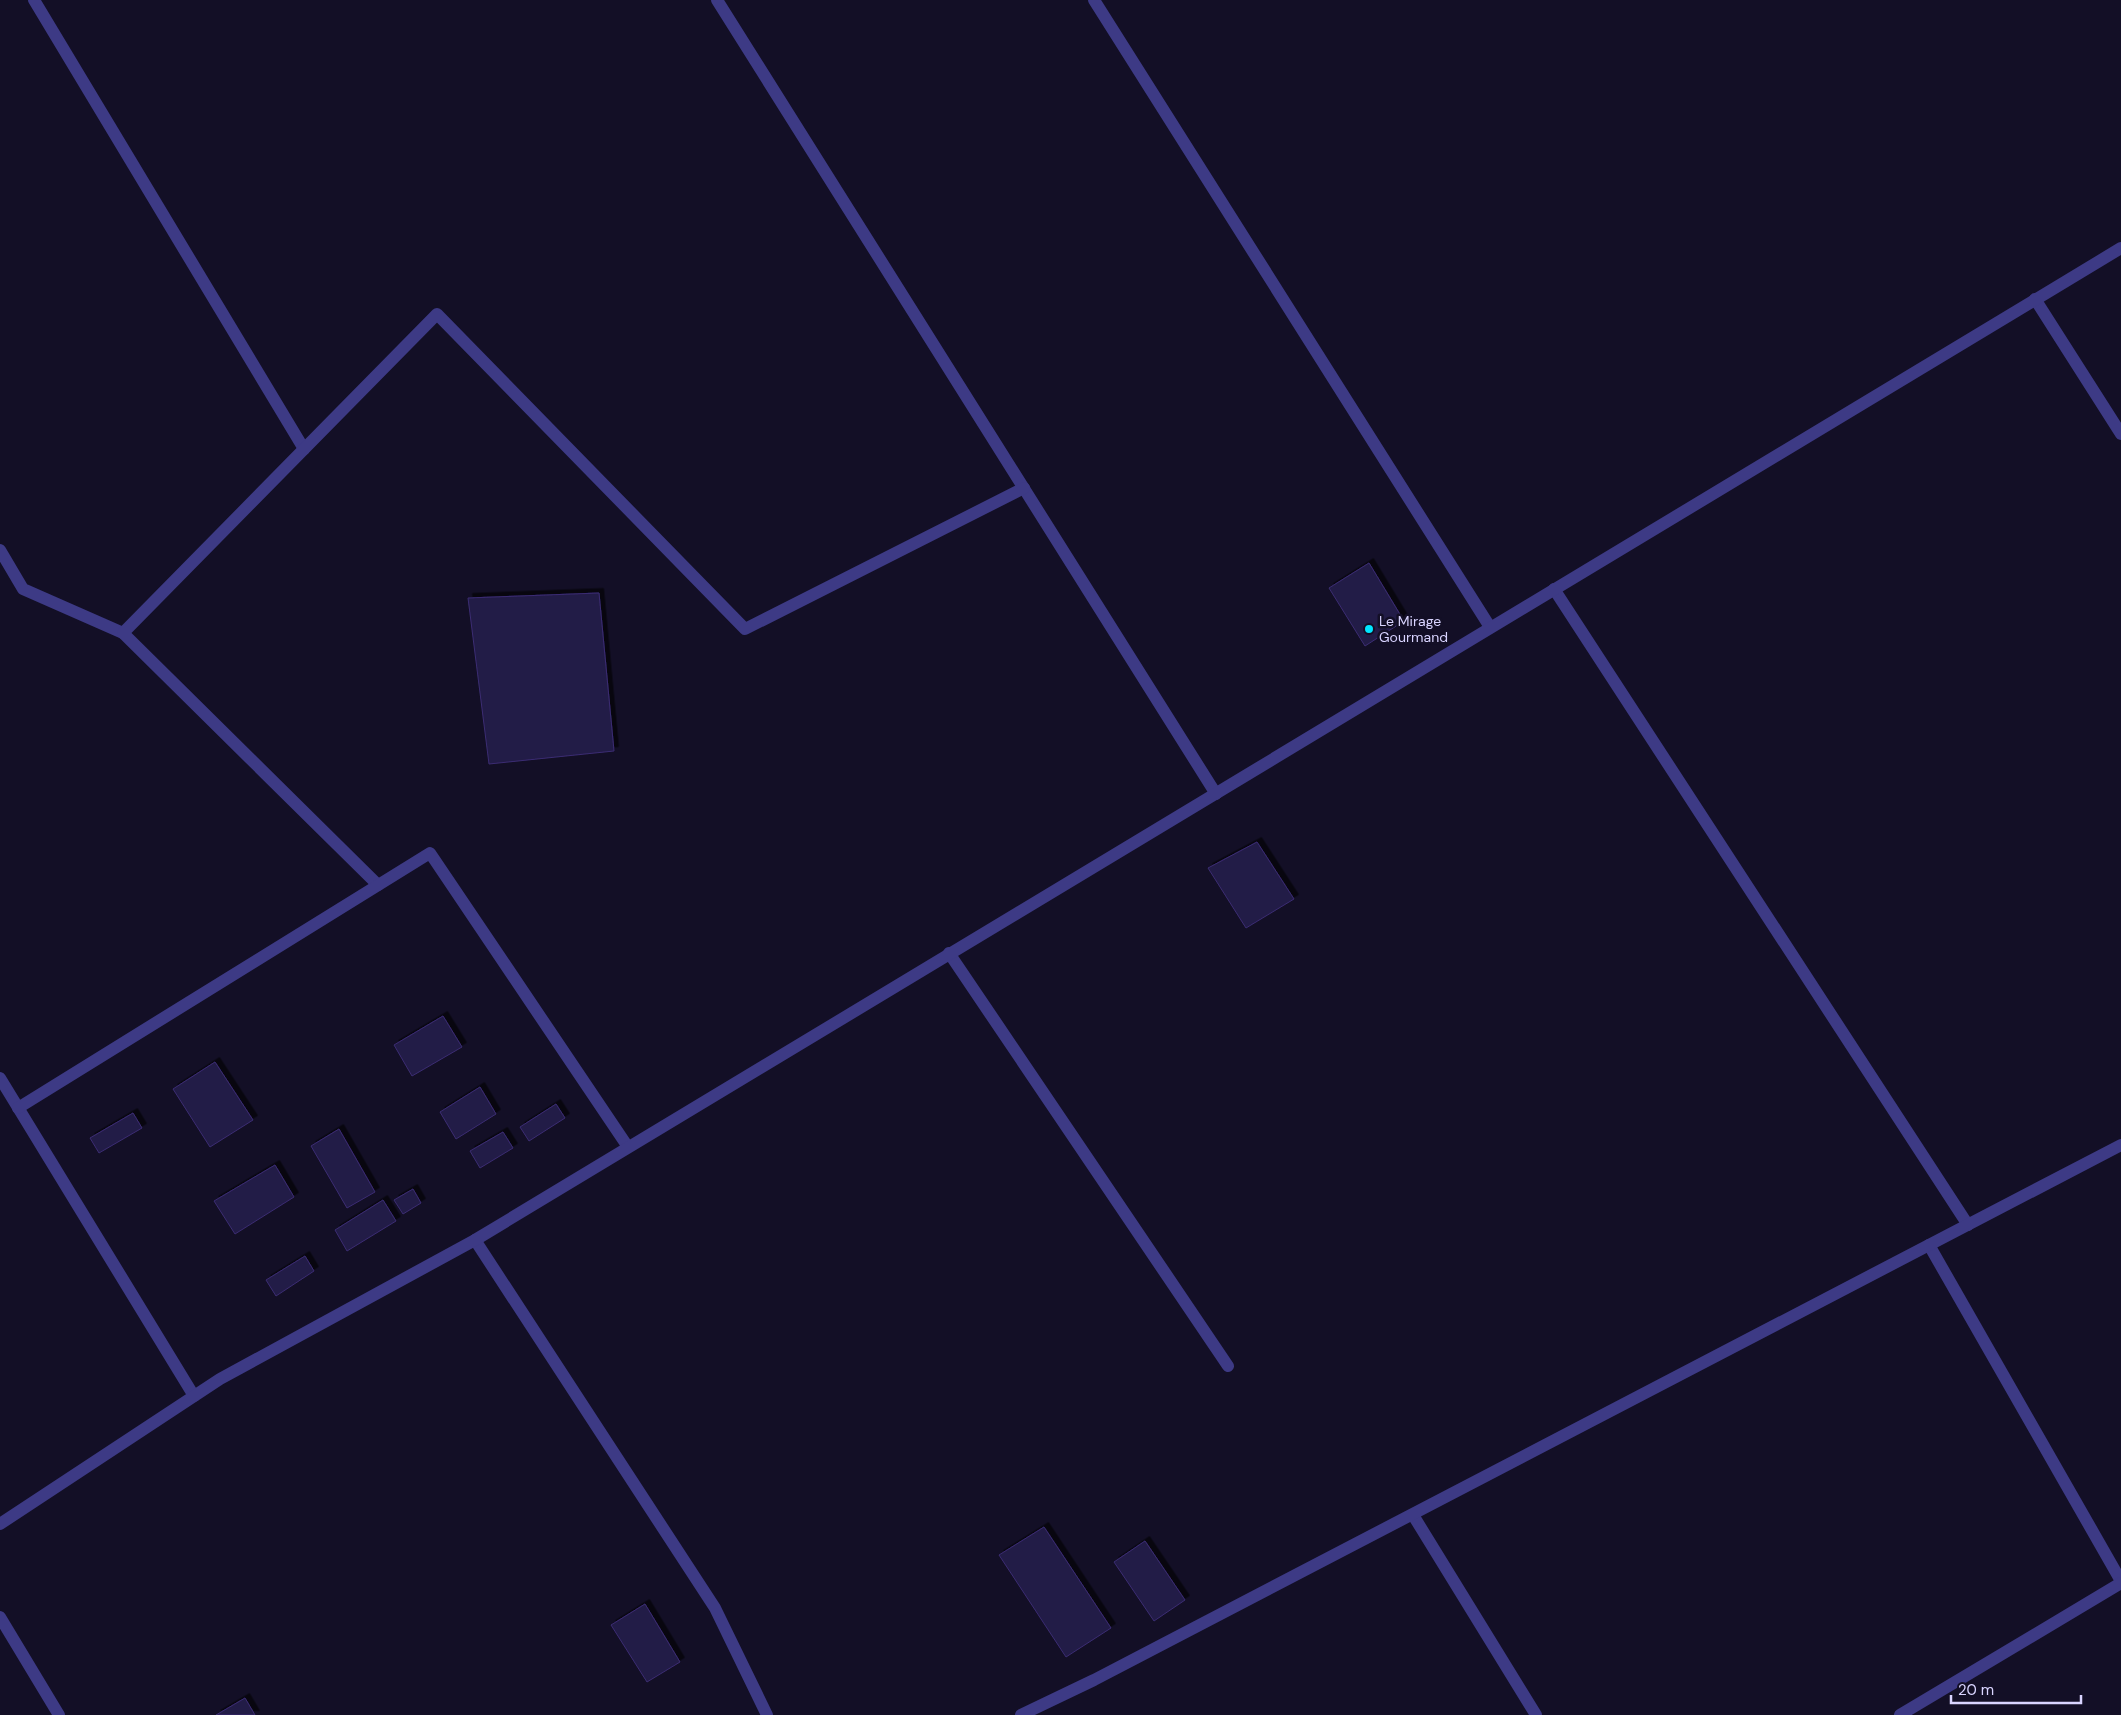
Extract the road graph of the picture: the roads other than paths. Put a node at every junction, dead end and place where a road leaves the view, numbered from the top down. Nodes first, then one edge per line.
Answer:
1 (34, 0) edge
2 (717, 0) edge
3 (1094, 0) edge
4 (2121, 248) edge
5 (2035, 298) junction
6 (2121, 434) edge
7 (304, 449) junction
8 (1024, 488) junction
9 (0, 550) edge
10 (1554, 589) junction
11 (1490, 627) junction
12 (123, 632) junction
13 (1216, 794) junction
14 (378, 886) junction
15 (949, 953) junction
16 (0, 1078) edge
17 (18, 1108) junction
18 (2121, 1145) edge
19 (628, 1147) junction
20 (1968, 1225) junction
21 (474, 1240) junction
22 (1929, 1245) junction
23 (1228, 1366) dead end
24 (194, 1396) junction
25 (1413, 1515) junction
26 (0, 1524) edge
27 (2121, 1582) edge
28 (0, 1617) edge
29 (60, 1715) edge
30 (767, 1715) edge
31 (1021, 1715) edge
32 (1536, 1715) edge
33 (1900, 1715) edge

1 - 7 street
2 - 8 street
3 - 11 street
4 - 5 street
5 - 6 street
5 - 10 street
7 - 8 street
7 - 12 street
8 - 13 street
9 - 12 street
10 - 11 street
10 - 20 street
11 - 13 street
12 - 14 street
13 - 15 street
14 - 17 street
14 - 19 street
15 - 19 street
15 - 23 street
16 - 17 street
17 - 24 street
18 - 20 street
19 - 21 street
20 - 22 street
21 - 24 street
21 - 30 street
22 - 25 street
22 - 27 street
24 - 26 street
25 - 31 street
25 - 32 street
27 - 33 street
28 - 29 street

